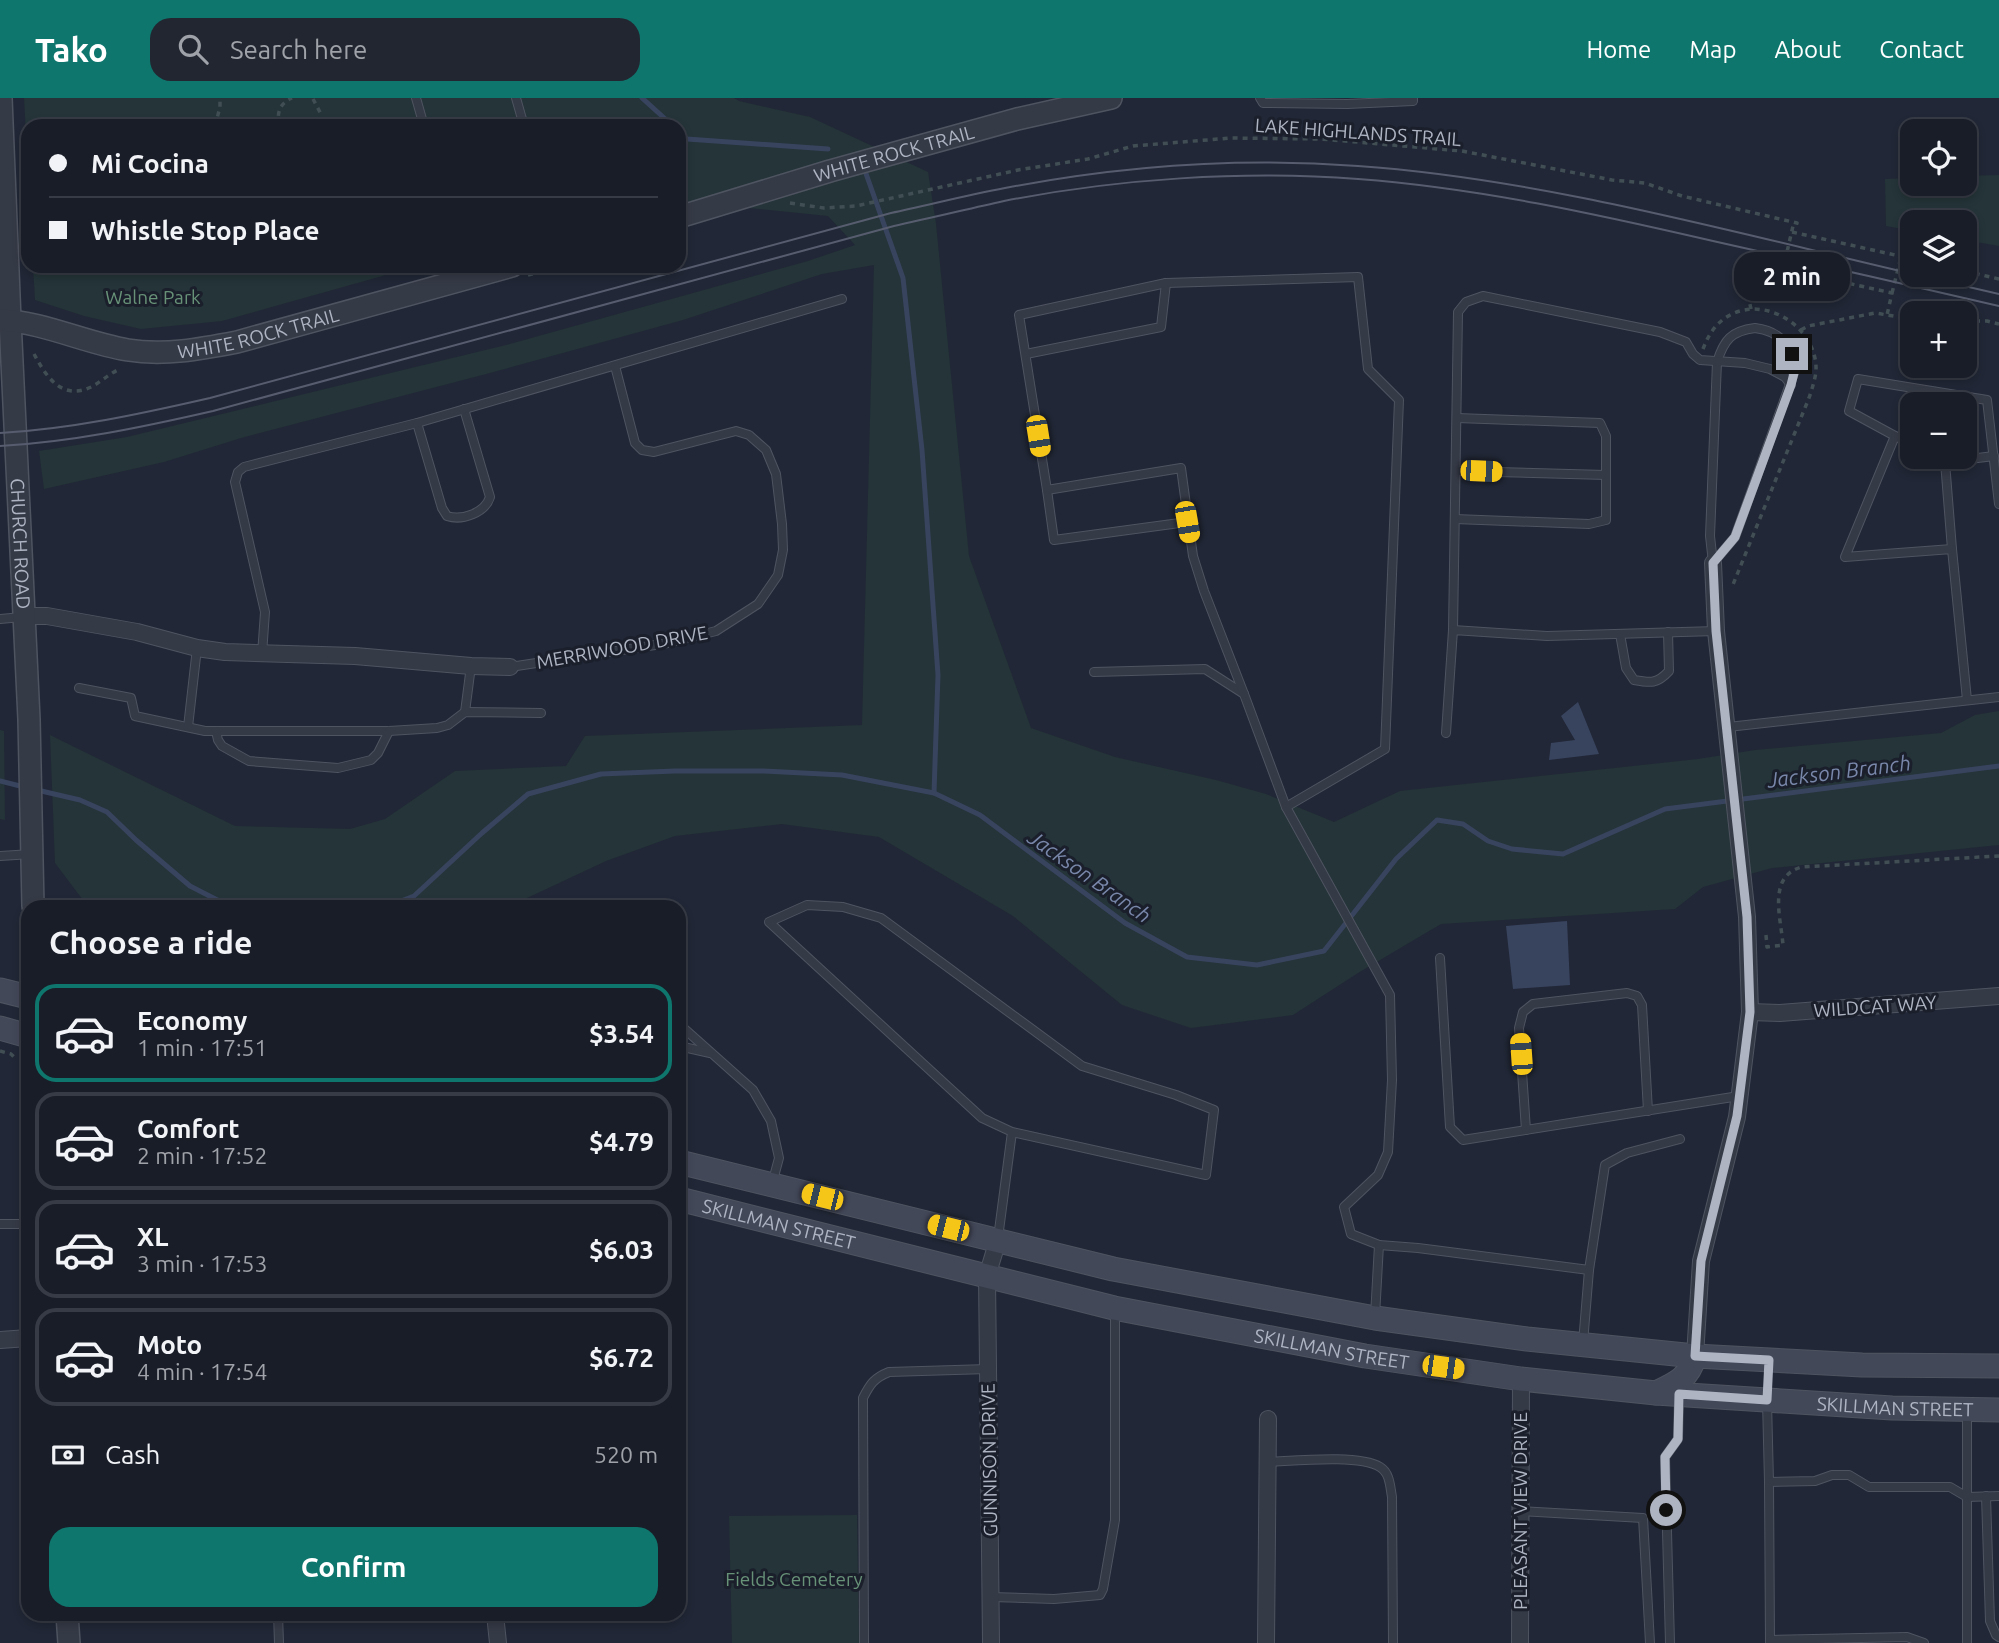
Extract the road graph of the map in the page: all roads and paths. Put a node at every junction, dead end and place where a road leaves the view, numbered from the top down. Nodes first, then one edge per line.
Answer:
1 (1, 98) edge
2 (220, 98) edge
3 (292, 98) edge
4 (312, 98) edge
5 (416, 98) edge
6 (516, 98) edge
7 (1111, 98) edge
8 (1260, 98) edge
9 (1413, 98) edge
10 (217, 119) edge
11 (278, 119) edge
12 (321, 119) edge
13 (422, 119) edge
14 (522, 119) edge
15 (2, 168) edge
16 (797, 204) dead end
17 (686, 216) edge
18 (1792, 232) junction
19 (1900, 257) edge
20 (1900, 261) edge
21 (1783, 271) junction
22 (478, 273) edge
23 (1790, 273) dead end
24 (1977, 274) edge
25 (1781, 278) junction
26 (1999, 279) edge
27 (1166, 283) junction
28 (1892, 293) junction
29 (842, 299) dead end
30 (1751, 309) dead end
31 (1887, 315) junction
32 (1900, 317) edge
33 (5, 320) edge
34 (1977, 321) edge
35 (1999, 324) edge
36 (1026, 354) junction
37 (1717, 362) junction
38 (615, 366) junction
39 (1791, 385) junction
40 (464, 409) junction
41 (1457, 418) junction
42 (417, 423) junction
43 (1895, 436) junction
44 (1900, 439) edge
45 (1994, 456) junction
46 (1977, 458) edge
47 (1946, 469) edge
48 (1456, 471) junction
49 (1606, 475) junction
50 (1047, 490) junction
51 (1999, 504) edge
52 (1455, 519) junction
53 (1187, 522) junction
54 (1952, 549) junction
55 (1713, 563) junction
56 (1731, 593) dead end
57 (24, 616) junction
58 (0, 619) edge
59 (1453, 630) junction
60 (1716, 631) junction
61 (1668, 632) junction
62 (1620, 634) junction
63 (197, 648) junction
64 (262, 654) junction
65 (471, 666) junction
66 (510, 667) joint
67 (1094, 672) dead end
68 (79, 688) dead end
69 (1244, 694) junction
70 (1999, 697) edge
71 (1967, 700) junction
72 (465, 712) junction
73 (541, 713) dead end
74 (188, 727) junction
75 (1728, 727) junction
76 (216, 731) junction
77 (389, 731) junction
78 (1446, 733) dead end
79 (1286, 807) junction
80 (32, 845) junction
81 (0, 856) edge
82 (1999, 856) edge
83 (33, 900) edge
84 (1766, 934) dead end
85 (1440, 958) dead end
86 (0, 990) edge
87 (21, 995) edge
88 (1999, 996) edge
89 (1750, 1012) junction
90 (0, 1028) edge
91 (686, 1030) edge
92 (21, 1034) edge
93 (686, 1047) edge
94 (0, 1051) edge
95 (712, 1053) junction
96 (16, 1059) dead end
97 (1740, 1096) junction
98 (1648, 1111) junction
99 (1526, 1130) junction
100 (1012, 1132) junction
101 (1680, 1139) dead end
102 (686, 1164) edge
103 (771, 1185) junction
104 (686, 1201) edge
105 (0, 1224) edge
106 (21, 1224) edge
107 (998, 1240) junction
108 (1379, 1245) junction
109 (1589, 1270) junction
110 (987, 1276) junction
111 (1115, 1308) junction
112 (1374, 1318) junction
113 (21, 1338) edge
114 (0, 1340) edge
115 (1583, 1344) junction
116 (1365, 1356) junction
117 (1695, 1356) junction
118 (1769, 1360) junction
119 (1999, 1366) edge
120 (988, 1369) junction
121 (1521, 1379) junction
122 (1656, 1392) junction
123 (1679, 1394) junction
124 (1767, 1400) junction
125 (1967, 1410) junction
126 (1999, 1410) edge
127 (1268, 1419) dead end
128 (1268, 1462) junction
129 (1769, 1482) junction
130 (1986, 1496) junction
131 (1999, 1496) edge
132 (1967, 1497) junction
133 (1520, 1511) junction
134 (991, 1597) junction
135 (67, 1621) edge
136 (278, 1621) edge
137 (496, 1621) edge
138 (1999, 1637) edge
139 (1769, 1642) edge
140 (69, 1643) edge
141 (279, 1643) edge
142 (498, 1643) edge
143 (864, 1643) edge
144 (991, 1643) edge
145 (1266, 1643) edge
146 (1393, 1643) edge
147 (1520, 1643) edge
148 (1650, 1643) edge
149 (1670, 1643) edge
150 (1924, 1643) edge
151 (1967, 1643) edge

1 - 15 street, CHURCH ROAD
2 - 10 path
3 - 11 path
4 - 12 path
5 - 13 lane
6 - 14 lane
7 - 17 street, WHITE ROCK TRAIL
8 - 9 lane
15 - 33 street, CHURCH ROAD
16 - 18 path, LAKE HIGHLANDS TRAIL
18 - 19 path
18 - 21 path
20 - 28 path
21 - 23 path
21 - 25 path
22 - 33 street, WHITE ROCK TRAIL
24 - 26 path
25 - 28 path
25 - 30 path
27 - 36 lane
27 - 36 lane
27 - 79 lane
28 - 31 path
29 - 38 lane
31 - 32 path
31 - 56 path
33 - 57 street, CHURCH ROAD
34 - 35 path
36 - 50 lane
37 - 39 lane
37 - 39 lane
37 - 41 lane
37 - 55 lane
38 - 40 lane
38 - 66 lane, MERRIWOOD DRIVE
39 - 55 lane
40 - 42 lane
40 - 42 lane
41 - 48 lane
41 - 49 lane
42 - 64 lane
43 - 44 lane
43 - 45 lane
43 - 54 lane
45 - 46 lane
45 - 51 lane
47 - 54 lane
48 - 49 lane
48 - 52 lane
49 - 52 lane
50 - 53 lane
50 - 53 lane
52 - 59 lane
53 - 69 lane
54 - 71 lane
55 - 60 street
57 - 58 lane
57 - 63 street, MERRIWOOD DRIVE
57 - 80 street, CHURCH ROAD
59 - 62 lane
59 - 78 lane
60 - 61 lane
60 - 75 street
61 - 62 lane
61 - 62 lane
63 - 64 street, MERRIWOOD DRIVE
63 - 74 lane
64 - 65 street, MERRIWOOD DRIVE
65 - 66 street, MERRIWOOD DRIVE
65 - 72 lane
67 - 69 lane
68 - 74 lane
69 - 79 lane
70 - 71 lane
71 - 75 lane
72 - 73 lane
72 - 77 lane
74 - 76 lane
75 - 89 street
76 - 77 lane
76 - 77 lane
79 - 108 lane
80 - 81 lane
80 - 83 street, CHURCH ROAD
82 - 84 path
85 - 99 lane
86 - 87 main road
88 - 89 street, WILDCAT WAY
89 - 97 street
90 - 92 main road
91 - 95 lane
93 - 95 lane
94 - 96 path
95 - 103 lane
97 - 98 lane
97 - 117 street
98 - 99 lane
98 - 99 lane
100 - 100 lane
100 - 107 lane
101 - 109 lane
102 - 103 main road, SKILLMAN STREET
103 - 107 main road, SKILLMAN STREET
104 - 110 main road, SKILLMAN STREET
105 - 106 lane
107 - 110 street
107 - 112 main road, SKILLMAN STREET
108 - 109 lane
108 - 112 lane
109 - 115 lane
110 - 111 main road, SKILLMAN STREET
110 - 120 street, GUNNISON DRIVE
111 - 116 main road, SKILLMAN STREET
111 - 134 lane
112 - 115 main road, SKILLMAN STREET
112 - 116 main road
113 - 114 street
115 - 117 main road, SKILLMAN STREET
116 - 121 main road, SKILLMAN STREET
117 - 118 main road, SKILLMAN STREET
117 - 122 main road
118 - 119 main road, SKILLMAN STREET
118 - 124 main road
120 - 134 street, GUNNISON DRIVE
120 - 143 lane
121 - 122 main road, SKILLMAN STREET
121 - 133 street, PLEASANT VIEW DRIVE
122 - 123 main road, SKILLMAN STREET
123 - 124 main road, SKILLMAN STREET
123 - 149 lane
124 - 125 main road, SKILLMAN STREET
124 - 129 lane
125 - 126 main road, SKILLMAN STREET
125 - 132 lane
127 - 128 street
128 - 145 street
128 - 146 lane
129 - 132 lane
129 - 139 lane
130 - 131 lane
130 - 132 lane
130 - 138 lane
132 - 151 lane
133 - 147 street, PLEASANT VIEW DRIVE
133 - 148 lane
134 - 144 street, GUNNISON DRIVE
135 - 140 street
136 - 141 lane
137 - 142 street
139 - 150 lane

